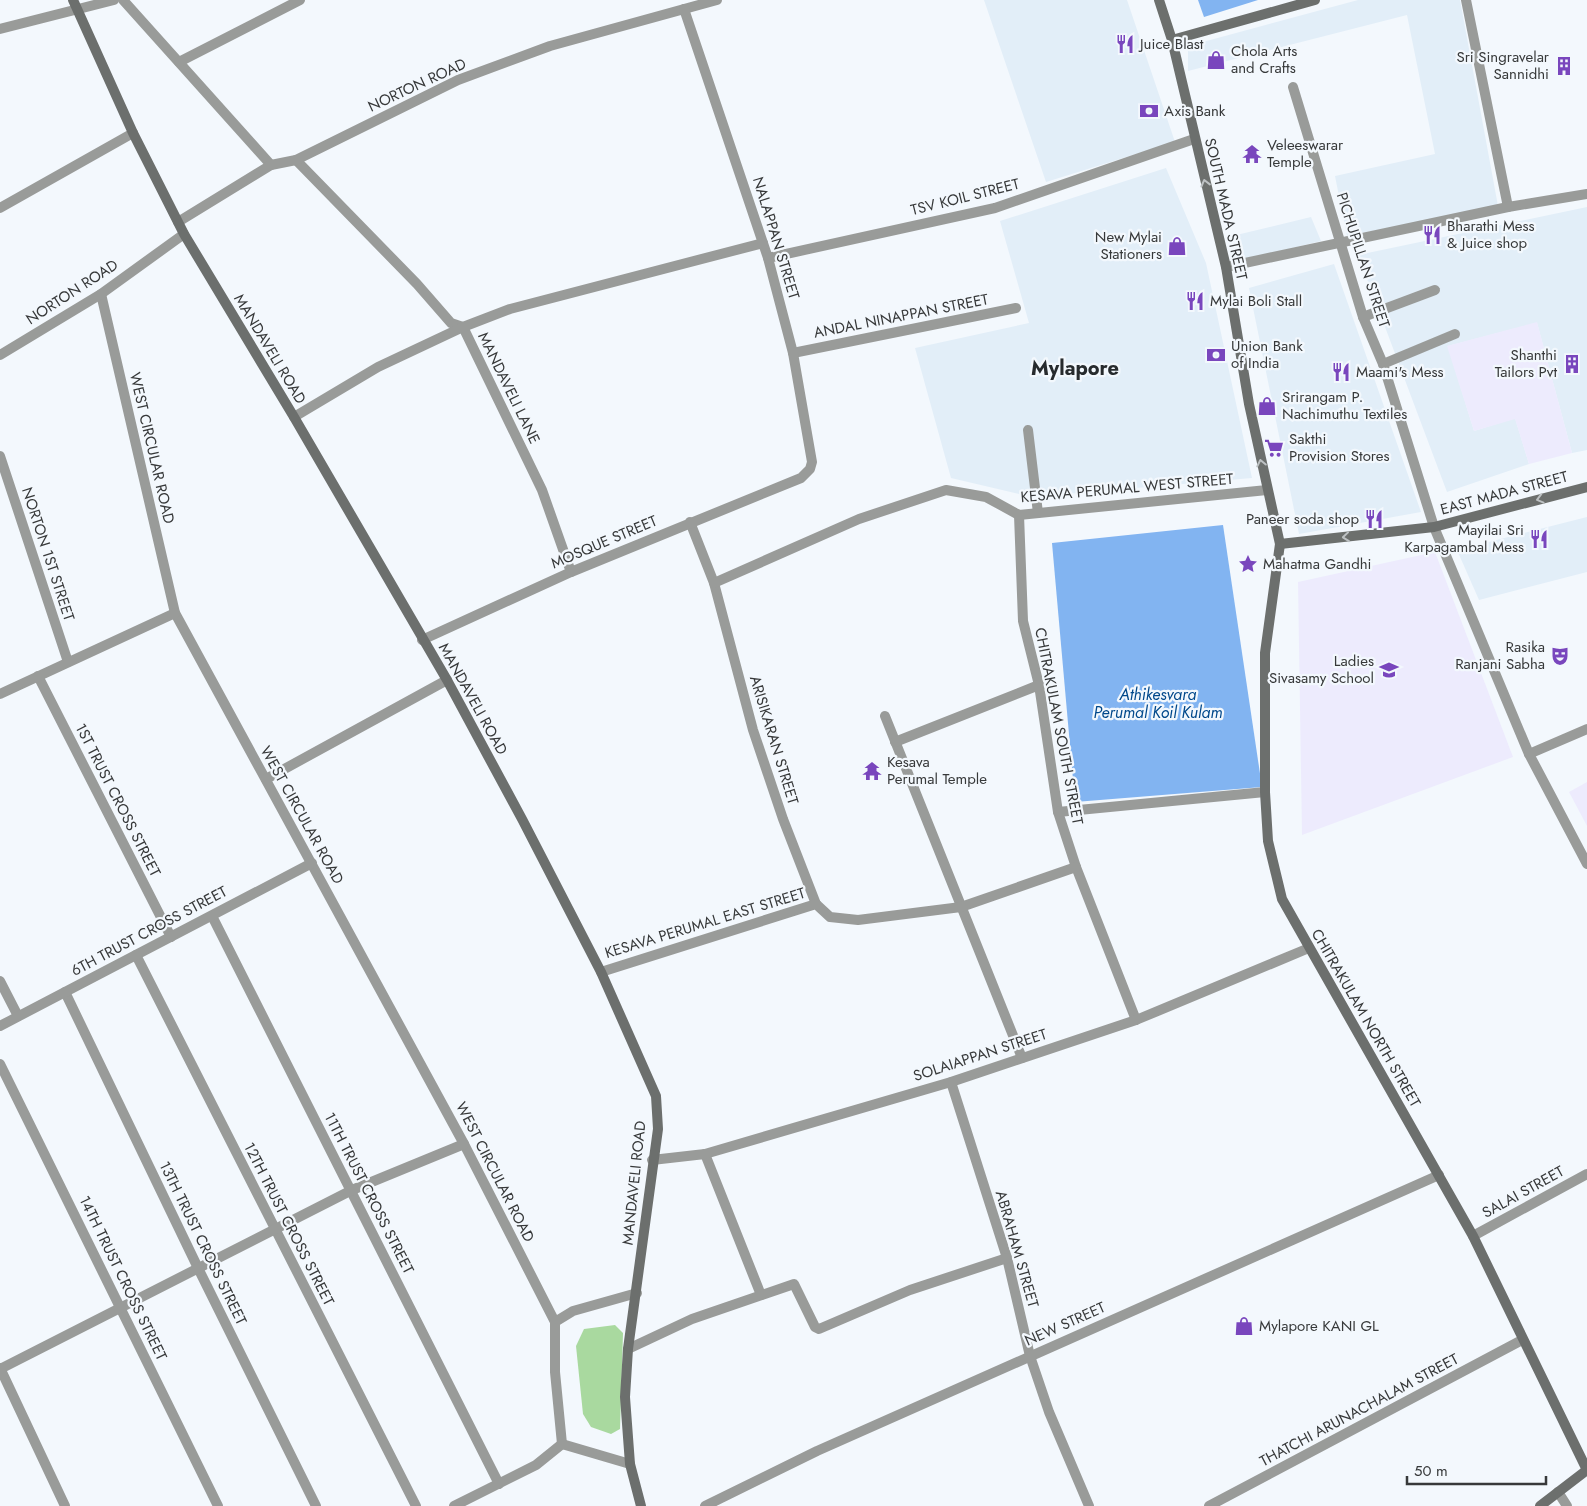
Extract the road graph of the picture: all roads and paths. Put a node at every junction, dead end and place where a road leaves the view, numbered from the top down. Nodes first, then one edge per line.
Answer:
1 (114, 0) edge
2 (123, 0) edge
3 (300, 0) edge
4 (717, 0) edge
5 (1159, 0) edge
6 (1315, 0) edge
7 (1466, 0) edge
8 (75, 4) edge
9 (684, 9) junction
10 (0, 29) edge
11 (1172, 40) junction
12 (179, 62) junction
13 (1293, 87) dead end
14 (134, 133) junction
15 (1194, 139) junction
16 (296, 160) junction
17 (271, 165) junction
18 (1587, 194) edge
19 (1508, 207) junction
20 (0, 208) edge
21 (178, 222) junction
22 (184, 234) junction
23 (763, 243) junction
24 (1342, 243) junction
25 (768, 258) junction
26 (1226, 268) junction
27 (1436, 290) dead end
28 (101, 294) junction
29 (1016, 308) dead end
30 (1363, 317) junction
31 (463, 327) junction
32 (1455, 334) dead end
33 (793, 353) junction
34 (0, 355) edge
35 (1383, 364) junction
36 (294, 417) junction
37 (1028, 430) dead end
38 (0, 456) edge
39 (801, 478) joint
40 (1587, 487) edge
41 (1267, 490) junction
42 (1038, 513) junction
43 (1019, 515) junction
44 (690, 522) junction
45 (1434, 527) junction
46 (1280, 544) junction
47 (571, 572) junction
48 (714, 583) junction
49 (175, 613) junction
50 (422, 640) junction
51 (68, 662) junction
52 (38, 676) junction
53 (447, 680) junction
54 (1039, 685) junction
55 (0, 694) edge
56 (885, 716) dead end
57 (1587, 729) edge
58 (895, 742) junction
59 (1529, 754) junction
60 (266, 780) junction
61 (1265, 792) junction
62 (1058, 812) junction
63 (312, 863) junction
64 (1587, 864) edge
65 (1076, 867) junction
66 (816, 904) junction
67 (960, 906) junction
68 (212, 916) junction
69 (171, 937) junction
70 (1309, 948) junction
71 (136, 955) junction
72 (600, 972) junction
73 (0, 981) edge
74 (65, 992) junction
75 (18, 1016) junction
76 (1136, 1020) junction
77 (0, 1026) edge
78 (1022, 1058) junction
79 (0, 1064) edge
80 (951, 1082) junction
81 (464, 1144) junction
82 (705, 1154) junction
83 (652, 1160) junction
84 (1587, 1174) edge
85 (1439, 1175) junction
86 (352, 1190) junction
87 (275, 1229) junction
88 (1472, 1236) junction
89 (1007, 1258) junction
90 (198, 1268) junction
91 (637, 1293) junction
92 (761, 1294) junction
93 (121, 1308) junction
94 (555, 1322) junction
95 (1522, 1340) junction
96 (628, 1349) junction
97 (1030, 1356) junction
98 (0, 1368) edge
99 (562, 1444) junction
100 (630, 1464) junction
101 (1587, 1470) edge
102 (499, 1484) junction
103 (1558, 1492) junction
104 (64, 1506) edge
105 (218, 1506) edge
106 (316, 1506) edge
107 (416, 1506) edge
108 (454, 1506) edge
109 (641, 1506) edge
110 (705, 1506) edge
111 (1089, 1506) edge
112 (1209, 1506) edge
113 (1540, 1506) edge
114 (1567, 1506) edge

1 - 8 street
2 - 12 street
3 - 12 street
4 - 9 street, NORTON ROAD
5 - 11 street, SOUTH MADA STREET
6 - 11 street
7 - 19 street
8 - 10 street
8 - 14 street, MANDAVELI ROAD
9 - 16 street, NORTON ROAD
9 - 23 street, NALAPPAN STREET
11 - 15 street, SOUTH MADA STREET
12 - 17 street
13 - 24 street, PICHUPILLAN STREET
14 - 20 street
14 - 21 street, MANDAVELI ROAD
15 - 25 street, TSV KOIL STREET
26 -> 15 street, SOUTH MADA STREET
16 - 17 street, NORTON ROAD
16 - 31 street, MANDAVELI LANE
17 - 21 street, NORTON ROAD
18 - 19 street
19 - 24 street
21 - 22 street, MANDAVELI ROAD
22 - 28 street, NORTON ROAD
22 - 36 street, MANDAVELI ROAD
23 - 25 street, NALAPPAN STREET
23 - 31 street
24 - 26 street
24 - 30 street, PICHUPILLAN STREET
25 - 33 street, NALAPPAN STREET
41 -> 26 street, SOUTH MADA STREET
27 - 30 street
28 - 34 street, NORTON ROAD
28 - 49 street, WEST CIRCULAR ROAD
29 - 33 street, ANDAL NINAPPAN STREET
30 - 35 street, PICHUPILLAN STREET
31 - 36 street
31 - 47 street, MANDAVELI LANE
32 - 35 street
33 - 39 street, NALAPPAN STREET
35 - 45 street, PICHUPILLAN STREET
36 - 50 street, MANDAVELI ROAD
37 - 42 street
38 - 51 street, NORTON 1ST STREET
39 - 44 street, MOSQUE STREET
40 -> 45 street, EAST MADA STREET
41 - 42 street, KESAVA PERUMAL WEST STREET
41 - 46 street, SOUTH MADA STREET
42 - 43 street, KESAVA PERUMAL WEST STREET
43 - 48 street, KESAVA PERUMAL WEST STREET
43 - 54 street, CHITRAKULAM SOUTH STREET
44 - 47 street, MOSQUE STREET
44 - 48 street, ARISIKARAN STREET
45 -> 46 street, EAST MADA STREET
45 - 59 street, PICHUPILLAN STREET
46 - 61 street, CHITRAKULAM NORTH STREET
47 - 50 street, MOSQUE STREET
48 - 66 street, ARISIKARAN STREET
49 - 51 street
49 - 60 street, WEST CIRCULAR ROAD
50 - 53 street, MANDAVELI ROAD
51 - 52 street
52 - 55 street
52 - 69 street, 1ST TRUST CROSS STREET
53 - 60 street
53 - 72 street, MANDAVELI ROAD
54 - 58 street
54 - 62 street, CHITRAKULAM SOUTH STREET
56 - 58 street
57 - 59 street
58 - 67 street
59 - 64 street, PICHUPILLAN STREET
60 - 63 street, WEST CIRCULAR ROAD
61 - 62 street
61 - 70 street, CHITRAKULAM NORTH STREET
62 - 65 street, CHITRAKULAM SOUTH STREET
63 - 68 street, 6TH TRUST CROSS STREET
63 - 81 street, WEST CIRCULAR ROAD
65 - 67 street, KESAVA PERUMAL EAST STREET
65 - 76 street, CHITRAKULAM SOUTH STREET
66 - 67 street, KESAVA PERUMAL EAST STREET
66 - 72 street, KESAVA PERUMAL EAST STREET
67 - 78 street
68 - 69 street, 6TH TRUST CROSS STREET
68 - 86 street, 11TH TRUST CROSS STREET
69 - 71 street, 6TH TRUST CROSS STREET
70 - 76 street, SOLAIAPPAN STREET
70 - 85 street, CHITRAKULAM NORTH STREET
71 - 74 street, 6TH TRUST CROSS STREET
71 - 87 street, 12TH TRUST CROSS STREET
72 - 83 street, MANDAVELI ROAD
73 - 75 street
74 - 75 street, 6TH TRUST CROSS STREET
74 - 90 street, 13TH TRUST CROSS STREET
75 - 77 street, 6TH TRUST CROSS STREET
76 - 78 street, SOLAIAPPAN STREET
78 - 80 street, SOLAIAPPAN STREET
79 - 93 street, 14TH TRUST CROSS STREET
80 - 82 street, SOLAIAPPAN STREET
80 - 89 street, ABRAHAM STREET
81 - 86 street
81 - 94 street, WEST CIRCULAR ROAD
82 - 83 street, SOLAIAPPAN STREET
82 - 92 street
83 - 91 street, MANDAVELI ROAD
84 - 88 street, SALAI STREET
85 - 88 street, CHITRAKULAM NORTH STREET
85 - 97 street, NEW STREET
86 - 87 street
86 - 102 street, 11TH TRUST CROSS STREET
87 - 90 street
87 - 107 street, 12TH TRUST CROSS STREET
88 - 95 street, CHITRAKULAM NORTH STREET
89 - 92 street
89 - 97 street, ABRAHAM STREET
90 - 93 street
90 - 106 street, 13TH TRUST CROSS STREET
91 - 94 street
91 - 96 street, MANDAVELI ROAD
92 - 96 street
93 - 98 street
93 - 105 street, 14TH TRUST CROSS STREET
94 - 99 street
95 - 101 street, CHITRAKULAM NORTH STREET
95 - 112 street, THATCHI ARUNACHALAM STREET
96 - 100 street, MANDAVELI ROAD
97 - 110 street, NEW STREET
97 - 111 street, ABRAHAM STREET
98 - 104 street
99 - 100 street
99 - 102 street
100 - 109 street, MANDAVELI ROAD
101 - 103 street
102 - 108 street
103 - 113 street
103 - 114 street

